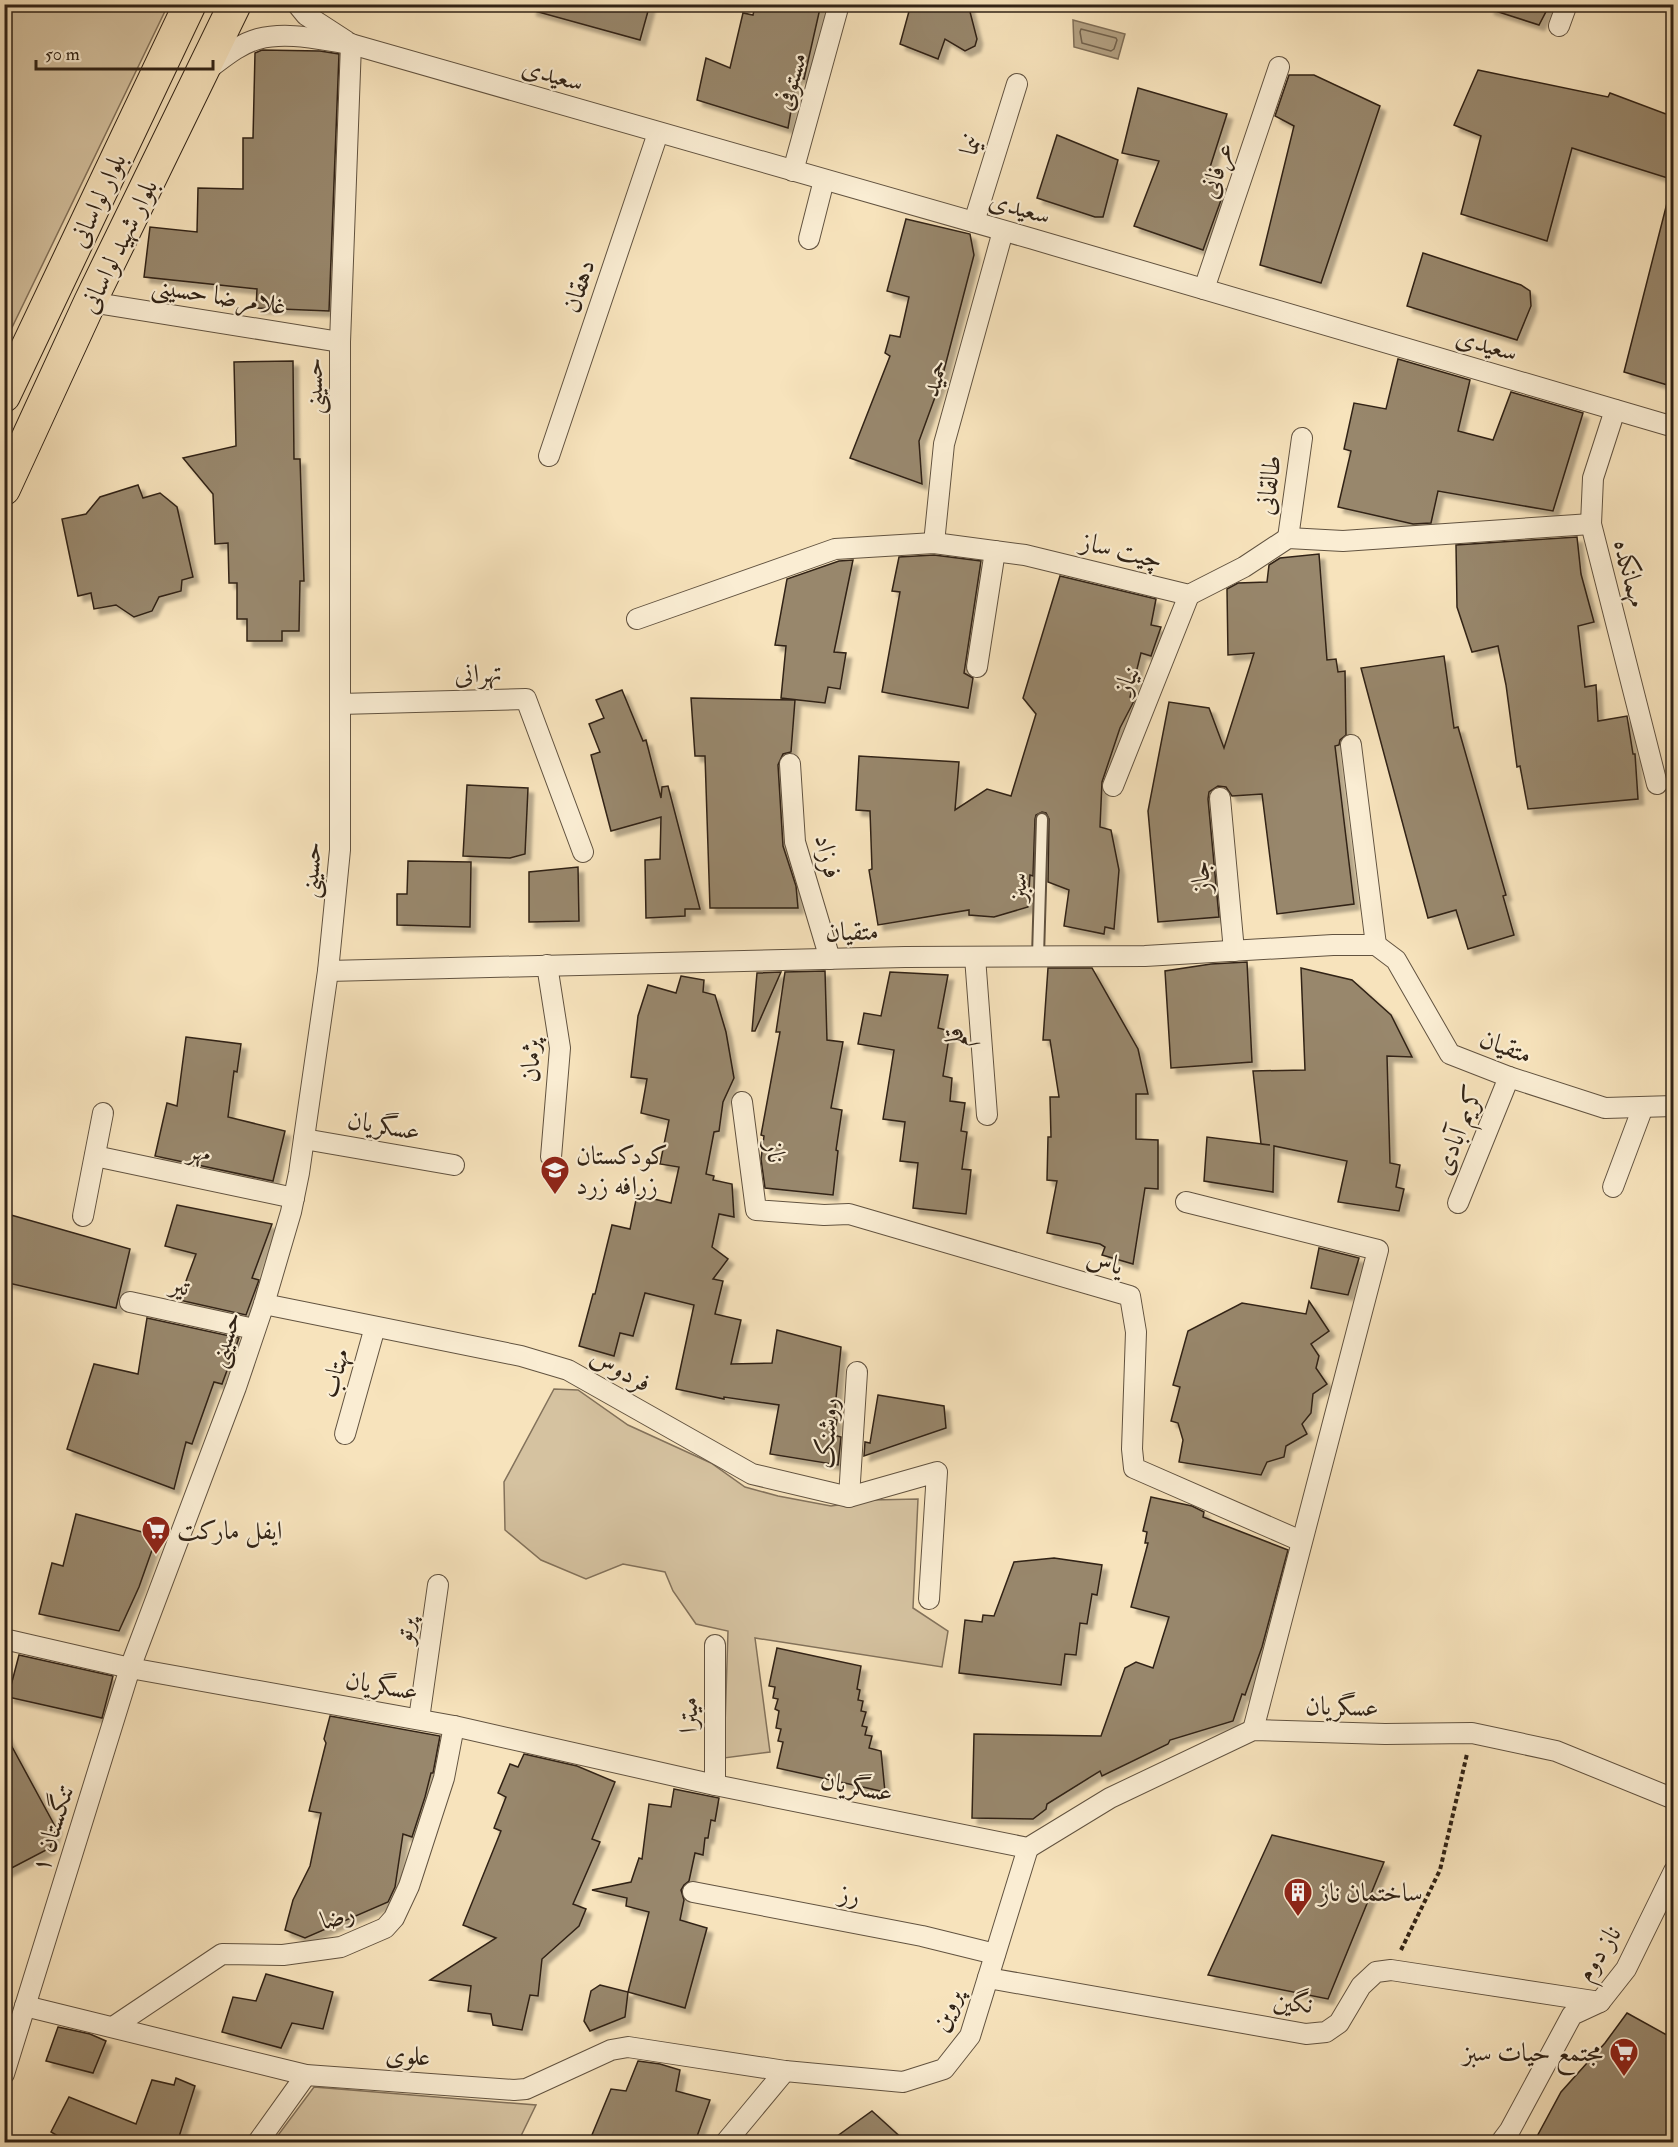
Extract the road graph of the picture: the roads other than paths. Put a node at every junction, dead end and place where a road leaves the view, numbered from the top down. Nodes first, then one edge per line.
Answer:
1 (190, 4) edge
2 (235, 4) edge
3 (297, 4) edge
4 (839, 4) edge
5 (1567, 4) edge
6 (1559, 26) dead end
7 (351, 44) junction
8 (1278, 67) dead end
9 (202, 73) junction
10 (1017, 84) dead end
11 (658, 133) junction
12 (793, 171) junction
13 (824, 180) junction
14 (974, 222) junction
15 (1004, 231) junction
16 (809, 239) dead end
17 (1204, 289) junction
18 (90, 302) junction
19 (340, 342) junction
20 (4, 396) edge
21 (1615, 410) junction
22 (1674, 427) edge
23 (1302, 438) dead end
24 (549, 456) dead end
25 (4, 489) edge
26 (1591, 524) junction
27 (1288, 538) junction
28 (934, 543) junction
29 (995, 551) junction
30 (1189, 595) junction
31 (638, 619) dead end
32 (977, 666) dead end
33 (340, 704) junction
34 (1351, 745) dead end
35 (790, 764) dead end
36 (1657, 784) dead end
37 (1113, 786) dead end
38 (1220, 798) dead end
39 (1042, 819) dead end
40 (583, 852) dead end
41 (1376, 945) junction
42 (1234, 951) junction
43 (1038, 956) junction
44 (975, 957) junction
45 (830, 959) junction
46 (548, 965) junction
47 (328, 971) junction
48 (1509, 1077) junction
49 (742, 1102) dead end
50 (1674, 1106) edge
51 (1643, 1107) junction
52 (103, 1113) dead end
53 (987, 1115) dead end
54 (304, 1139) junction
55 (94, 1156) junction
56 (551, 1157) dead end
57 (454, 1165) dead end
58 (1613, 1187) dead end
59 (294, 1198) junction
60 (1186, 1202) dead end
61 (1458, 1203) dead end
62 (756, 1210) joint
63 (82, 1216) dead end
64 (130, 1302) dead end
65 (264, 1304) junction
66 (375, 1327) junction
67 (254, 1329) junction
68 (857, 1372) dead end
69 (345, 1434) dead end
70 (849, 1497) junction
71 (1301, 1541) junction
72 (438, 1585) dead end
73 (929, 1599) dead end
74 (4, 1639) edge
75 (715, 1645) dead end
76 (130, 1668) junction
77 (419, 1719) junction
78 (454, 1726) junction
79 (1253, 1730) junction
80 (715, 1785) junction
81 (1674, 1798) edge
82 (1028, 1848) junction
83 (1674, 1871) edge
84 (693, 1892) dead end
85 (995, 1954) junction
86 (988, 1978) junction
87 (1600, 2002) junction
88 (25, 2006) junction
89 (112, 2027) junction
90 (785, 2071) junction
91 (4, 2074) edge
92 (306, 2075) junction
93 (258, 2142) edge
94 (726, 2142) edge
95 (1501, 2142) edge

1 - 20 main road, بلوار لواسانی
2 - 9 main road, بلوار شهید لواسانی
3 - 7 street, سعیدی
4 - 12 street, مستوفی
5 - 6 street
7 - 9 street, سعیدی
7 - 11 street, سعیدی
7 - 19 street, حسینی
8 - 17 street, عرفانی
9 - 18 main road, بلوار شهید لواسانی
10 - 14 street, نیما
11 - 12 street, سعیدی
11 - 24 street, دهقان
12 - 13 street, سعیدی
13 - 14 street, سعیدی
13 - 16 street
14 - 15 street, سعیدی
15 - 17 street, سعیدی
15 - 28 street, حمید
17 - 21 street, سعیدی
18 - 19 street, غلامرضا حسینی
18 - 25 main road, بلوار شهید لواسانی
19 - 33 street, حسینی
21 - 22 street, سعیدی
21 - 26 street, مهمانکده
23 - 27 street, طالقانی
26 - 27 street
26 - 36 street, مهمانکده
27 - 30 street, چیت ساز
28 - 29 street, چیت ساز
28 - 31 street, چیت ساز
29 - 30 street, چیت ساز
29 - 32 street
30 - 37 street, نیاز
33 - 40 street, تهرانی
33 - 47 street, حسینی
34 - 41 street
35 - 45 street, فرزاد
38 - 42 street, جاز
39 - 43 lane, سبز
41 - 42 street, متقیان
41 - 48 street, متقیان
42 - 43 street, متقیان
43 - 44 street, متقیان
44 - 45 street, متقیان
44 - 53 street, قلم
45 - 46 street, متقیان
46 - 47 street, متقیان
46 - 56 street, پژمان
47 - 54 street, حسینی
48 - 51 street, متقیان
48 - 61 street, کریم آبادی
49 - 62 street, ناز
50 - 51 street, متقیان
51 - 58 street
52 - 55 street
54 - 57 street, عسگریان
54 - 59 street, حسینی
55 - 59 street, مهر
55 - 63 street
59 - 65 street, حسینی
60 - 71 street
62 - 71 street, یاس
64 - 67 street, تیر
65 - 66 street, فردوس
65 - 67 street, حسینی
66 - 69 street, مهتاب
66 - 70 street, فردوس
67 - 76 street, حسینی
68 - 70 street, روشنک
70 - 73 street, فردوس
71 - 79 street
72 - 77 street, پرتو
74 - 76 street, عسگریان
75 - 80 street, میترا
76 - 77 street, عسگریان
76 - 88 street, تنگستان ۱
77 - 78 street, عسگریان
78 - 80 street, عسگریان
78 - 89 street, رضا
79 - 81 street, عسگریان
79 - 82 street, عسگریان
80 - 82 street, عسگریان
82 - 85 street, پروین
83 - 87 street, ناز دوم
84 - 85 street, رز
85 - 86 street, پروین
86 - 87 street, نگین
86 - 90 street, پروین
87 - 95 street, ناز دوم
88 - 89 street, علوی
88 - 91 street, تنگستان ۱
89 - 92 street, علوی
90 - 92 street, علوی
90 - 94 street
92 - 93 street

